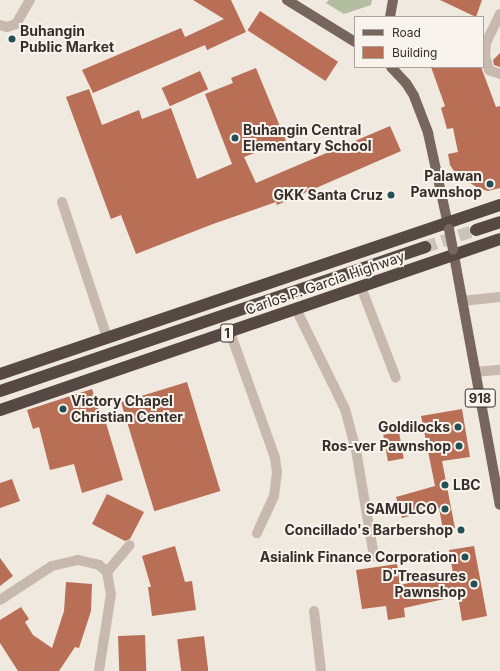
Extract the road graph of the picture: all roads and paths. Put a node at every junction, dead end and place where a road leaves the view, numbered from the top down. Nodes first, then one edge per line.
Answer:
1 (30, 0) edge
2 (287, 0) edge
3 (393, 0) edge
4 (500, 14) edge
5 (390, 16) edge
6 (0, 25) edge
7 (354, 41) edge
8 (392, 68) edge
9 (500, 74) edge
10 (62, 202) dead end
11 (500, 205) edge
12 (500, 222) edge
13 (448, 226) junction
14 (476, 230) tunnel mouth
15 (500, 239) edge
16 (426, 247) tunnel mouth
17 (453, 252) junction
18 (361, 287) junction
19 (500, 297) edge
20 (462, 301) junction
21 (296, 309) junction
22 (230, 332) junction
23 (107, 337) junction
24 (500, 370) edge
25 (475, 372) junction
26 (0, 374) edge
27 (396, 378) dead end
28 (0, 391) edge
29 (0, 410) edge
30 (499, 490) edge
31 (500, 505) edge
32 (257, 533) dead end
33 (130, 545) dead end
34 (374, 556) dead end
35 (107, 572) junction
36 (0, 600) edge
37 (314, 611) dead end
38 (99, 671) edge
39 (321, 671) edge

1 - 6 street
2 - 7 main road
3 - 5 main road
4 - 9 street
8 - 13 main road
10 - 23 street
11 - 13 highway, Carlos P. Garcia Highway
12 - 14 highway
13 - 17 main road, 918, bridge
13 - 23 highway, Carlos P. Garcia Highway
15 - 17 highway, Carlos P. Garcia Highway / 1
16 - 28 highway, Carlos P. Garcia Highway / 1
17 - 18 highway, Carlos P. Garcia Highway / 1
17 - 20 main road, 918
18 - 21 highway, Carlos P. Garcia Highway / 1
18 - 27 street
19 - 20 street
20 - 25 main road, 918
21 - 22 highway, Carlos P. Garcia Highway / 1
21 - 34 street
22 - 29 highway, Carlos P. Garcia Highway / 1
22 - 32 street
23 - 26 highway, Carlos P. Garcia Highway
24 - 25 street
25 - 30 main road, 918
30 - 31 main road, 918
33 - 35 street
35 - 36 street
35 - 38 street
37 - 39 street

